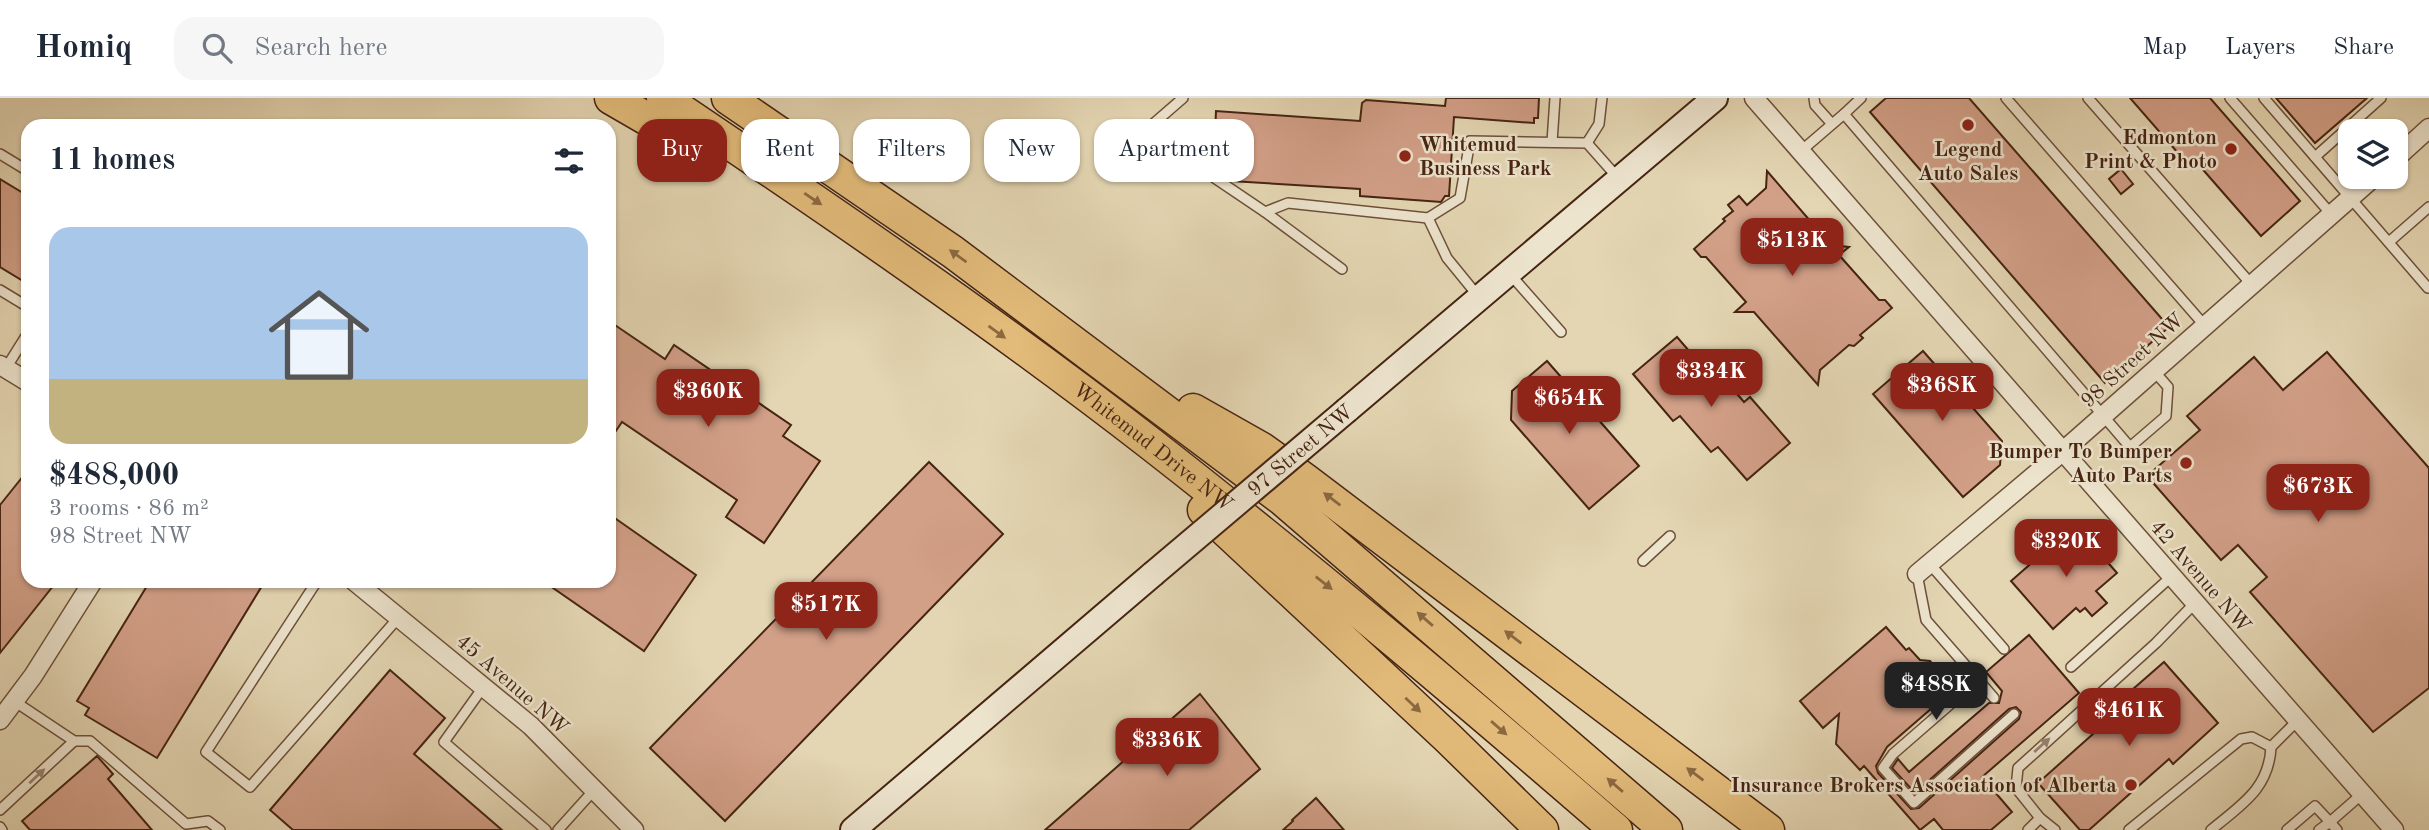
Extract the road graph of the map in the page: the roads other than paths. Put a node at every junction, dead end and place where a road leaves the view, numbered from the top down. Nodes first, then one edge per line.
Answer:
1 (611, 98) edge
2 (663, 98) edge
3 (728, 98) edge
4 (1183, 98) edge
5 (1555, 98) edge
6 (1602, 98) edge
7 (1715, 98) edge
8 (1754, 98) edge
9 (1814, 98) edge
10 (1861, 98) edge
11 (2006, 98) edge
12 (2088, 98) edge
13 (2230, 98) edge
14 (2264, 98) edge
15 (2381, 98) edge
16 (1844, 114) junction
17 (1832, 124) junction
18 (2429, 128) edge
19 (1552, 142) junction
20 (1587, 143) junction
21 (2408, 147) edge
22 (741, 149) edge
23 (1801, 151) junction
24 (0, 154) edge
25 (741, 154) edge
26 (2315, 157) junction
27 (21, 167) edge
28 (1619, 180) junction
29 (787, 182) edge
30 (2360, 189) edge
31 (2351, 197) junction
32 (2429, 207) edge
33 (1265, 212) junction
34 (2331, 214) junction
35 (1429, 218) junction
36 (2389, 242) junction
37 (1342, 269) dead end
38 (1509, 272) junction
39 (2251, 285) junction
40 (2428, 288) edge
41 (0, 290) edge
42 (1479, 297) junction
43 (21, 303) edge
44 (2204, 326) junction
45 (1561, 332) dead end
46 (21, 343) edge
47 (1092, 354) junction
48 (3, 366) edge
49 (2154, 371) junction
50 (21, 378) edge
51 (2103, 416) junction
52 (1150, 444) junction
53 (2062, 453) junction
54 (1670, 537) dead end
55 (1643, 561) dead end
56 (1923, 568) junction
57 (2172, 576) junction
58 (89, 588) edge
59 (312, 588) edge
60 (363, 588) edge
61 (2195, 603) junction
62 (399, 617) junction
63 (2004, 649) dead end
64 (2071, 667) dead end
65 (1978, 680) junction
66 (484, 686) junction
67 (1994, 698) dead end
68 (14, 701) junction
69 (2014, 714) dead end
70 (0, 720) edge
71 (2298, 720) junction
72 (74, 741) junction
73 (2271, 747) junction
74 (595, 789) junction
75 (2362, 794) junction
76 (0, 810) edge
77 (2040, 818) junction
78 (565, 821) junction
79 (2330, 822) junction
80 (183, 827) edge
81 (220, 830) edge
82 (546, 830) edge
83 (558, 830) edge
84 (573, 830) edge
85 (634, 830) edge
86 (853, 830) edge
87 (1542, 830) edge
88 (1616, 830) edge
89 (1666, 830) edge
90 (1768, 830) edge
91 (2028, 830) edge
92 (2055, 830) edge
93 (2129, 830) edge
94 (2211, 830) edge
95 (2287, 830) edge
96 (2319, 830) edge
97 (2337, 830) edge
98 (2393, 830) edge

1 - 25 highway
2 - 22 highway, Whitemud Drive NW
47 -> 3 highway, Whitemud Drive NW
4 - 33 lane
5 - 19 lane
6 - 20 lane
7 - 28 street, 97 Street NW
8 - 23 street, 42 Avenue NW
9 - 17 lane
10 - 16 lane
11 - 44 lane
12 - 39 lane
13 - 34 lane
14 - 26 lane
15 - 26 lane
16 - 17 lane
16 - 51 lane
17 - 23 lane
18 - 21 street
19 - 20 lane
19 - 35 lane
20 - 28 lane
23 - 53 street, 42 Avenue NW
24 - 27 lane
26 - 31 lane
28 - 38 street, 97 Street NW
29 -> 52 highway, Whitemud Drive NW
30 - 31 street, 98 Street NW
31 - 34 street, 98 Street NW
31 - 36 lane
32 - 36 lane
33 - 35 lane
33 - 37 lane
34 - 39 street, 98 Street NW
35 - 42 lane
36 - 40 lane
38 - 42 street, 97 Street NW
38 - 45 lane
39 - 44 street, 98 Street NW
41 - 43 lane
42 - 86 street, 97 Street NW, bridge
44 - 49 street, 98 Street NW
46 - 48 lane
89 -> 47 highway, Whitemud Drive NW
90 -> 47 highway
48 - 50 street
49 - 51 street, 98 Street NW
49 - 51 lane
51 - 53 street, 98 Street NW
52 -> 87 highway
52 -> 88 highway, Whitemud Drive NW
53 - 56 street, 98 Street NW
53 - 57 street, 42 Avenue NW
54 - 55 lane
56 - 63 lane
56 - 65 lane
57 - 61 street, 42 Avenue NW
57 - 64 lane
58 - 68 street
59 - 62 lane
60 - 62 street, 45 Avenue NW
61 - 71 street, 42 Avenue NW
77 -> 61 lane
62 - 66 street, 45 Avenue NW
65 - 67 lane
65 - 69 lane
66 - 74 street, 45 Avenue NW
66 - 82 lane
68 - 70 street
68 - 72 lane
71 - 73 lane
71 - 75 street, 42 Avenue NW
76 -> 72 lane
72 - 80 lane
73 - 93 lane
73 - 94 lane
74 - 78 lane
74 - 85 street, 45 Avenue NW
75 - 79 lane
75 - 98 street, 42 Avenue NW
77 - 91 lane
77 - 92 lane
78 - 83 lane
78 - 84 lane
79 - 95 lane
79 - 96 lane
79 - 97 lane
80 - 81 lane

